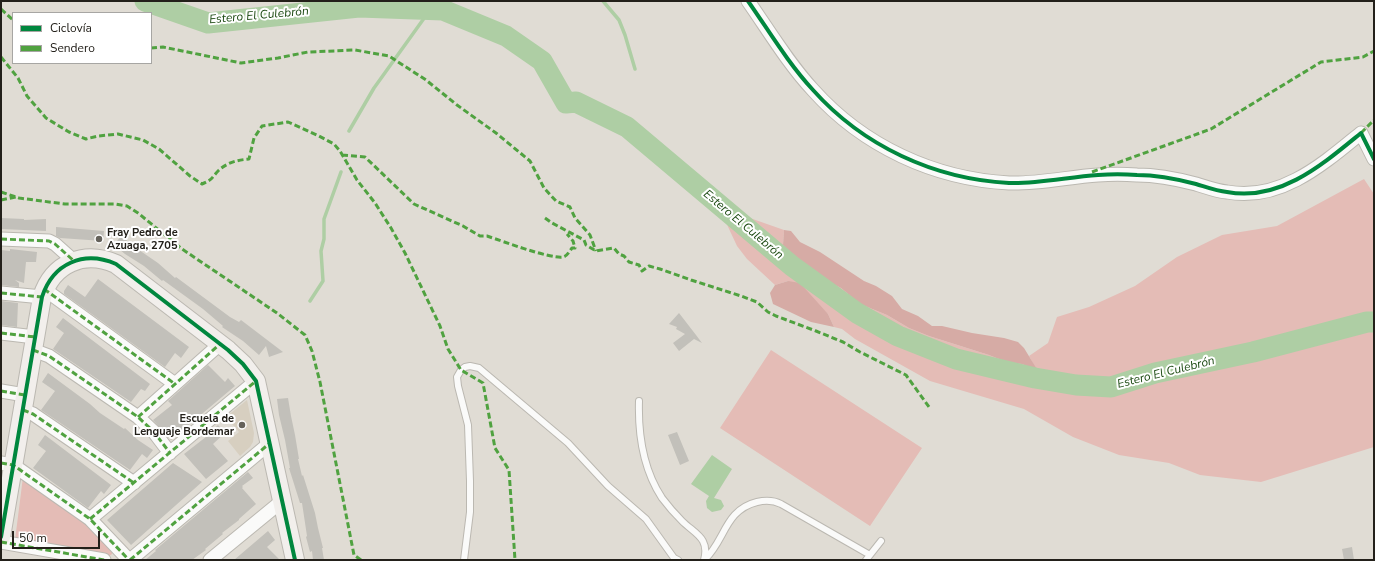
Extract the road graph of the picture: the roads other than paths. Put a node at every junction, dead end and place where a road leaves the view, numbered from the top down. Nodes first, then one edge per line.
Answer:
1 (748, 1) edge
2 (1374, 159) edge
3 (1, 239) edge
4 (74, 261) junction
5 (1, 293) edge
6 (43, 293) junction
7 (1, 333) edge
8 (34, 344) junction
9 (220, 344) junction
10 (256, 381) junction
11 (175, 384) junction
12 (1, 391) edge
13 (639, 401) dead end
14 (24, 403) junction
15 (138, 417) junction
16 (270, 443) junction
17 (170, 453) junction
18 (7, 464) edge
19 (134, 484) junction
20 (282, 501) junction
21 (90, 520) junction
22 (2, 526) edge
23 (881, 541) dead end
24 (1, 542) edge
25 (868, 558) edge
26 (104, 560) edge
27 (129, 560) edge
28 (210, 560) edge
29 (295, 560) edge
30 (464, 560) edge
31 (678, 560) edge
32 (704, 560) edge

1 - 2 street
3 - 4 street
4 - 6 street
4 - 9 street
5 - 6 street
6 - 8 street
6 - 11 street
7 - 8 street
8 - 14 street
8 - 15 street
9 - 10 street
9 - 11 street
10 - 16 street
10 - 17 street
11 - 15 street
12 - 14 street
13 - 32 lane
14 - 18 street
14 - 19 street
15 - 17 street
16 - 20 street
16 - 27 street
17 - 19 street
18 - 21 street
18 - 22 street
19 - 21 street
20 - 28 street
20 - 29 street
21 - 27 street
23 - 25 lane
24 - 26 street
25 - 32 lane
30 - 31 lane

